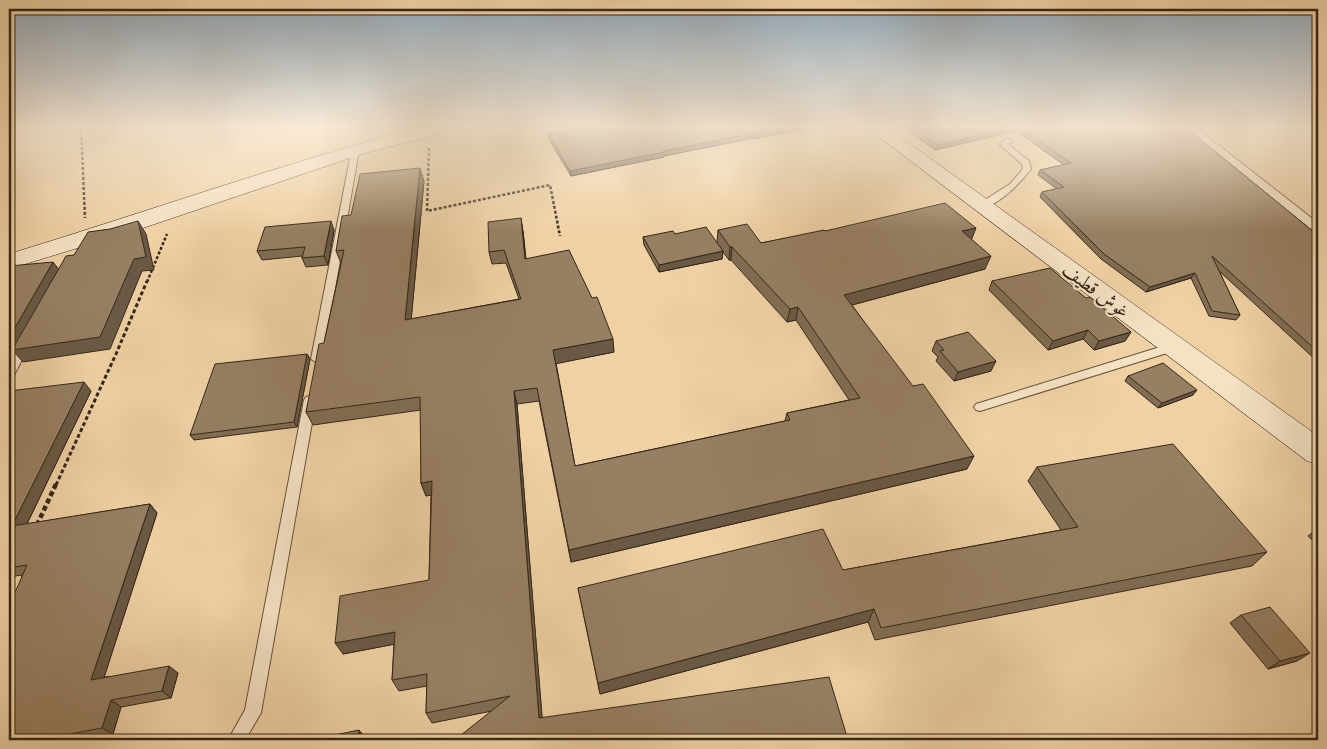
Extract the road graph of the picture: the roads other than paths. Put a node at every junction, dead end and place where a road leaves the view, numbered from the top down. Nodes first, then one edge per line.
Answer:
1 (319, 162) edge
2 (353, 162) edge
3 (923, 162) edge
4 (1024, 162) edge
5 (1230, 162) edge
6 (983, 205) junction
7 (1318, 232) edge
8 (9, 262) edge
9 (28, 340) edge
10 (1174, 347) junction
11 (9, 374) edge
12 (980, 407) dead end
13 (1318, 452) edge
14 (236, 740) edge

1 - 8 main road
2 - 14 lane
3 - 6 main road, غوش قطيف
4 - 6 lane
5 - 7 street
6 - 10 main road, غوش قطيف
9 - 11 lane
10 - 12 lane
10 - 13 main road, غوش قطيف

